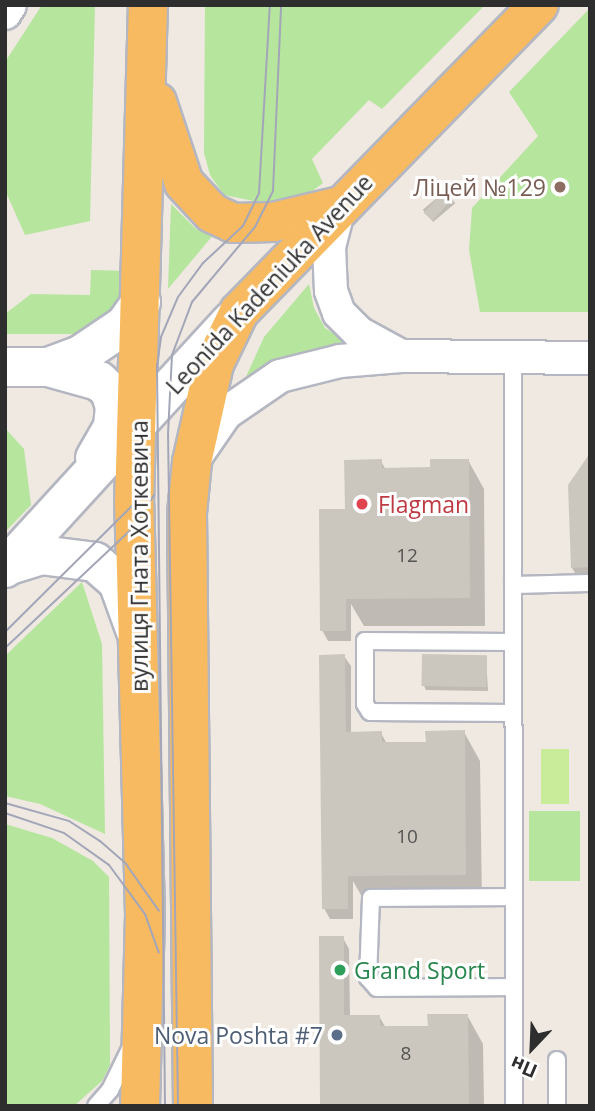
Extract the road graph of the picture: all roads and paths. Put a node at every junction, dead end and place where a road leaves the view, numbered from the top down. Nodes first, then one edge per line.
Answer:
1 (10, 5) edge
2 (148, 5) edge
3 (539, 5) edge
4 (6, 12) edge
5 (146, 59) junction
6 (340, 206) junction
7 (141, 302) junction
8 (239, 312) junction
9 (401, 356) junction
10 (513, 358) junction
11 (590, 358) edge
12 (5, 367) edge
13 (48, 367) junction
14 (139, 422) junction
15 (192, 462) junction
16 (75, 494) junction
17 (7, 567) edge
18 (590, 583) edge
19 (513, 585) junction
20 (136, 632) junction
21 (511, 642) junction
22 (512, 713) junction
23 (512, 897) junction
24 (513, 987) junction
25 (139, 1028) junction
26 (557, 1060) dead end
27 (96, 1106) edge
28 (140, 1106) edge
29 (192, 1106) edge
30 (514, 1106) edge
31 (557, 1106) edge

1 - 4 street
2 - 5 highway, вулиця Гната Хоткевича
3 - 6 highway, Leonida Kadeniuka Avenue
5 - 6 highway
5 - 7 highway, вулиця Гната Хоткевича
6 - 8 highway, Leonida Kadeniuka Avenue
6 - 9 street
7 - 13 street
7 - 14 highway, вулиця Гната Хоткевича
8 - 14 street, Leonida Kadeniuka Avenue
8 - 15 highway, вулиця Гната Хоткевича
9 - 10 street
9 - 15 street
10 - 11 street
10 - 19 lane
12 - 13 street
13 - 16 street
14 - 16 street, Leonida Kadeniuka Avenue
14 - 20 highway, вулиця Гната Хоткевича
15 - 29 highway, вулиця Гната Хоткевича
16 - 17 street, Leonida Kadeniuka Avenue
17 - 20 street
18 - 19 lane
19 - 21 lane
20 - 25 highway, вулиця Гната Хоткевича
21 - 22 lane
21 - 22 lane
22 - 23 lane
23 - 24 lane
23 - 24 lane
24 - 30 lane
25 - 27 lane
25 - 28 highway, вулиця Гната Хоткевича
26 - 31 lane

